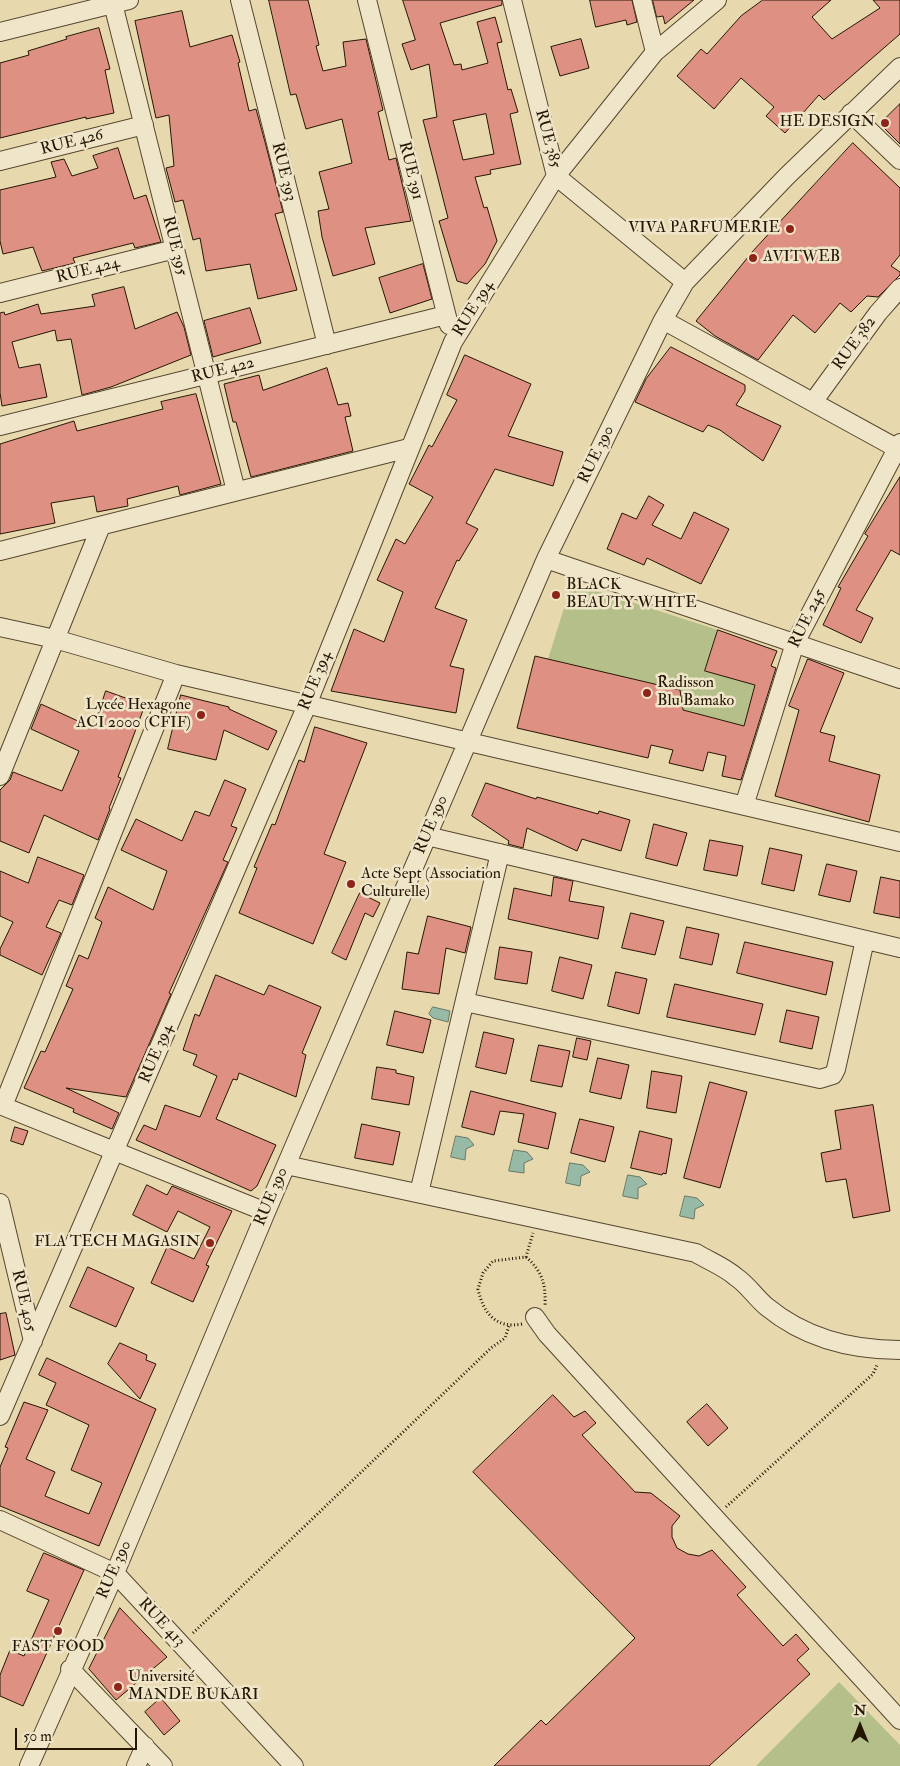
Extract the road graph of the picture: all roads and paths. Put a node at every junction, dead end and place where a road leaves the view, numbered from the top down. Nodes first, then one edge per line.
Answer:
1 (240, 0) edge
2 (366, 0) edge
3 (512, 0) edge
4 (642, 0) edge
5 (717, 0) edge
6 (118, 1) edge
7 (0, 32) edge
8 (655, 52) junction
9 (900, 67) edge
10 (851, 113) junction
11 (144, 125) junction
12 (900, 160) edge
13 (0, 161) edge
14 (556, 176) junction
15 (175, 249) junction
16 (684, 282) junction
17 (900, 288) edge
18 (0, 293) edge
19 (446, 315) junction
20 (663, 320) junction
21 (453, 342) junction
22 (327, 345) junction
23 (207, 375) junction
24 (813, 402) junction
25 (0, 426) edge
26 (899, 447) edge
27 (409, 448) junction
28 (236, 491) junction
29 (101, 526) junction
30 (0, 551) edge
31 (546, 559) junction
32 (0, 627) edge
33 (56, 639) junction
34 (795, 643) junction
35 (176, 674) junction
36 (900, 679) edge
37 (307, 704) junction
38 (468, 742) junction
39 (0, 776) edge
40 (744, 806) junction
41 (427, 836) junction
42 (900, 842) edge
43 (500, 853) junction
44 (866, 940) junction
45 (900, 948) edge
46 (465, 1002) junction
47 (2, 1105) edge
48 (115, 1151) junction
49 (286, 1165) junction
50 (419, 1194) junction
51 (0, 1203) edge
52 (266, 1212) junction
53 (536, 1219) junction
54 (526, 1257) junction
55 (535, 1317) junction
56 (509, 1326) junction
57 (33, 1341) junction
58 (880, 1350) junction
59 (900, 1350) edge
60 (0, 1416) edge
61 (714, 1517) junction
62 (0, 1520) edge
63 (115, 1573) junction
64 (181, 1644) junction
65 (70, 1669) junction
66 (900, 1720) edge
67 (145, 1746) junction
68 (29, 1766) edge
69 (136, 1766) edge
70 (164, 1766) edge
71 (294, 1766) edge

1 - 22 street, RUE 393
2 - 19 street, RUE 391
3 - 14 street, RUE 385
4 - 8 street
5 - 8 street, RUE 394
6 - 7 street
6 - 11 street, RUE 395
8 - 14 street, RUE 394
9 - 10 street, RUE 390
10 - 12 street
10 - 16 street, RUE 390
11 - 13 street, RUE 426
11 - 15 street, RUE 395
14 - 16 street, RUE 385
14 - 21 street, RUE 394
15 - 18 street, RUE 424
15 - 23 street, RUE 395
16 - 20 street, RUE 390
17 - 24 street, RUE 382
19 - 21 street, RUE 391
19 - 22 street, RUE 422
20 - 24 street
20 - 31 street, RUE 390
21 - 27 street, RUE 394
22 - 23 street, RUE 422
23 - 25 street, RUE 422
23 - 28 street, RUE 395
24 - 26 street
26 - 34 street, RUE 245
27 - 28 street
27 - 37 street, RUE 394
28 - 29 street
29 - 30 street
29 - 33 street
31 - 34 street
31 - 38 street, RUE 390
32 - 33 street
33 - 35 street
33 - 39 street
34 - 36 street
34 - 40 street, RUE 245
35 - 37 street
35 - 47 street
37 - 38 street
37 - 48 street, RUE 394
38 - 40 street
38 - 41 street, RUE 390
40 - 42 street
41 - 43 street
41 - 49 street, RUE 390
43 - 44 street
43 - 46 street
44 - 45 street
44 - 46 street
46 - 50 street
47 - 48 street
48 - 52 street
48 - 57 street, RUE 394
49 - 50 street
49 - 52 street, RUE 390
50 - 53 street
51 - 57 street, RUE 405
52 - 63 street, RUE 390
53 - 54 path
53 - 58 street
54 - 55 path
54 - 56 path
55 - 56 path
55 - 61 street
56 - 64 path
57 - 60 street, RUE 394
58 - 59 street
58 - 61 path
61 - 66 street
62 - 63 street, RUE 413
63 - 64 street, RUE 413
63 - 65 street, RUE 390
64 - 71 street, RUE 413
65 - 67 street
65 - 68 street, RUE 390
67 - 69 street
67 - 70 street

